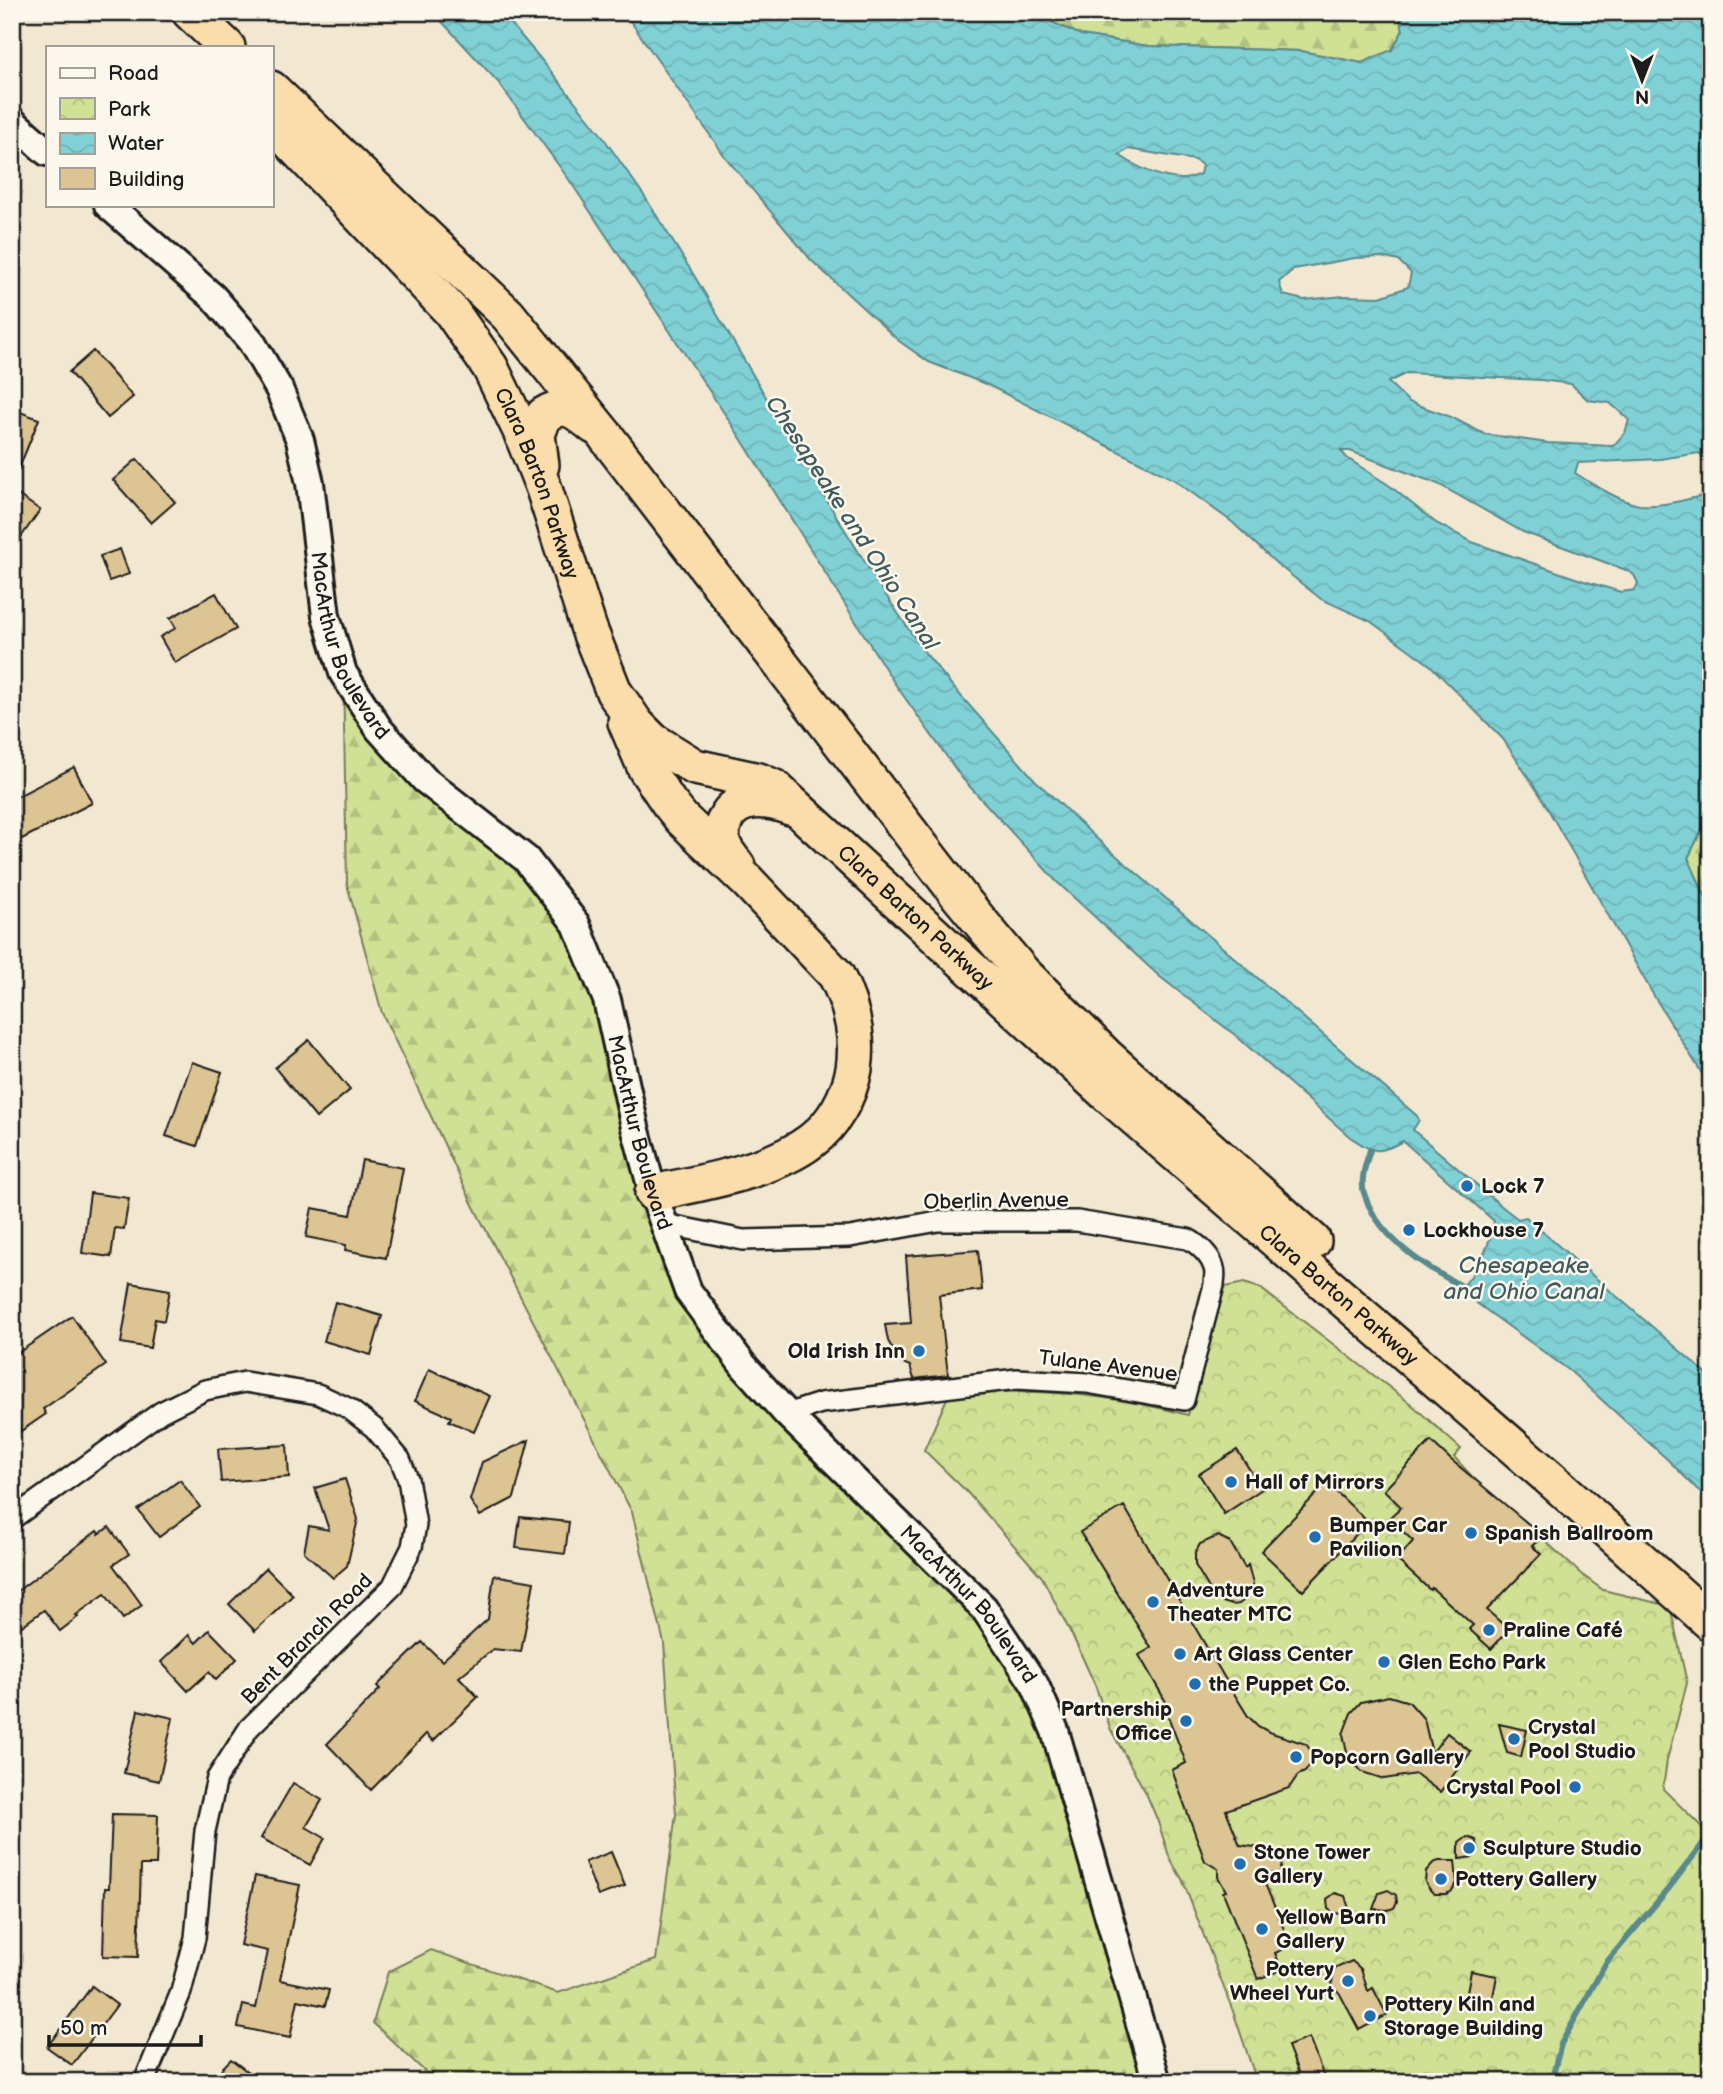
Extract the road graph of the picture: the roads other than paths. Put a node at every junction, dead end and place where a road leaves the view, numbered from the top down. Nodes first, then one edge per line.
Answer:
1 (166, 12) edge
2 (190, 12) edge
3 (199, 46) edge
4 (226, 46) edge
5 (273, 91) edge
6 (12, 121) edge
7 (273, 124) edge
8 (46, 151) edge
9 (109, 206) edge
10 (604, 434) junction
11 (544, 489) junction
12 (614, 692) junction
13 (798, 810) junction
14 (747, 881) junction
15 (1022, 972) junction
16 (1155, 1074) dead end
17 (1259, 1175) dead end
18 (659, 1208) junction
19 (1295, 1225) junction
20 (1214, 1285) joint
21 (787, 1414) junction
22 (12, 1519) edge
23 (1711, 1591) edge
24 (1711, 1623) edge
25 (144, 2082) edge
26 (1157, 2082) edge

1 - 3 highway
2 - 4 highway
5 - 10 highway, Clara Barton Parkway
6 - 8 main road
7 - 11 highway, Clara Barton Parkway
9 - 18 main road, MacArthur Boulevard
10 - 11 highway
10 - 15 highway, Clara Barton Parkway
11 - 12 highway, Clara Barton Parkway
12 - 13 highway, Clara Barton Parkway
12 - 14 highway
13 - 14 highway
13 - 24 highway, Clara Barton Parkway
14 - 18 highway
15 - 16 highway
15 - 19 highway, Clara Barton Parkway
17 - 19 highway
18 - 20 street, Oberlin Avenue
18 - 21 main road, MacArthur Boulevard
19 - 23 highway, Clara Barton Parkway
20 - 21 street, Tulane Avenue
21 - 26 main road, MacArthur Boulevard
22 - 25 street, Bent Branch Road

